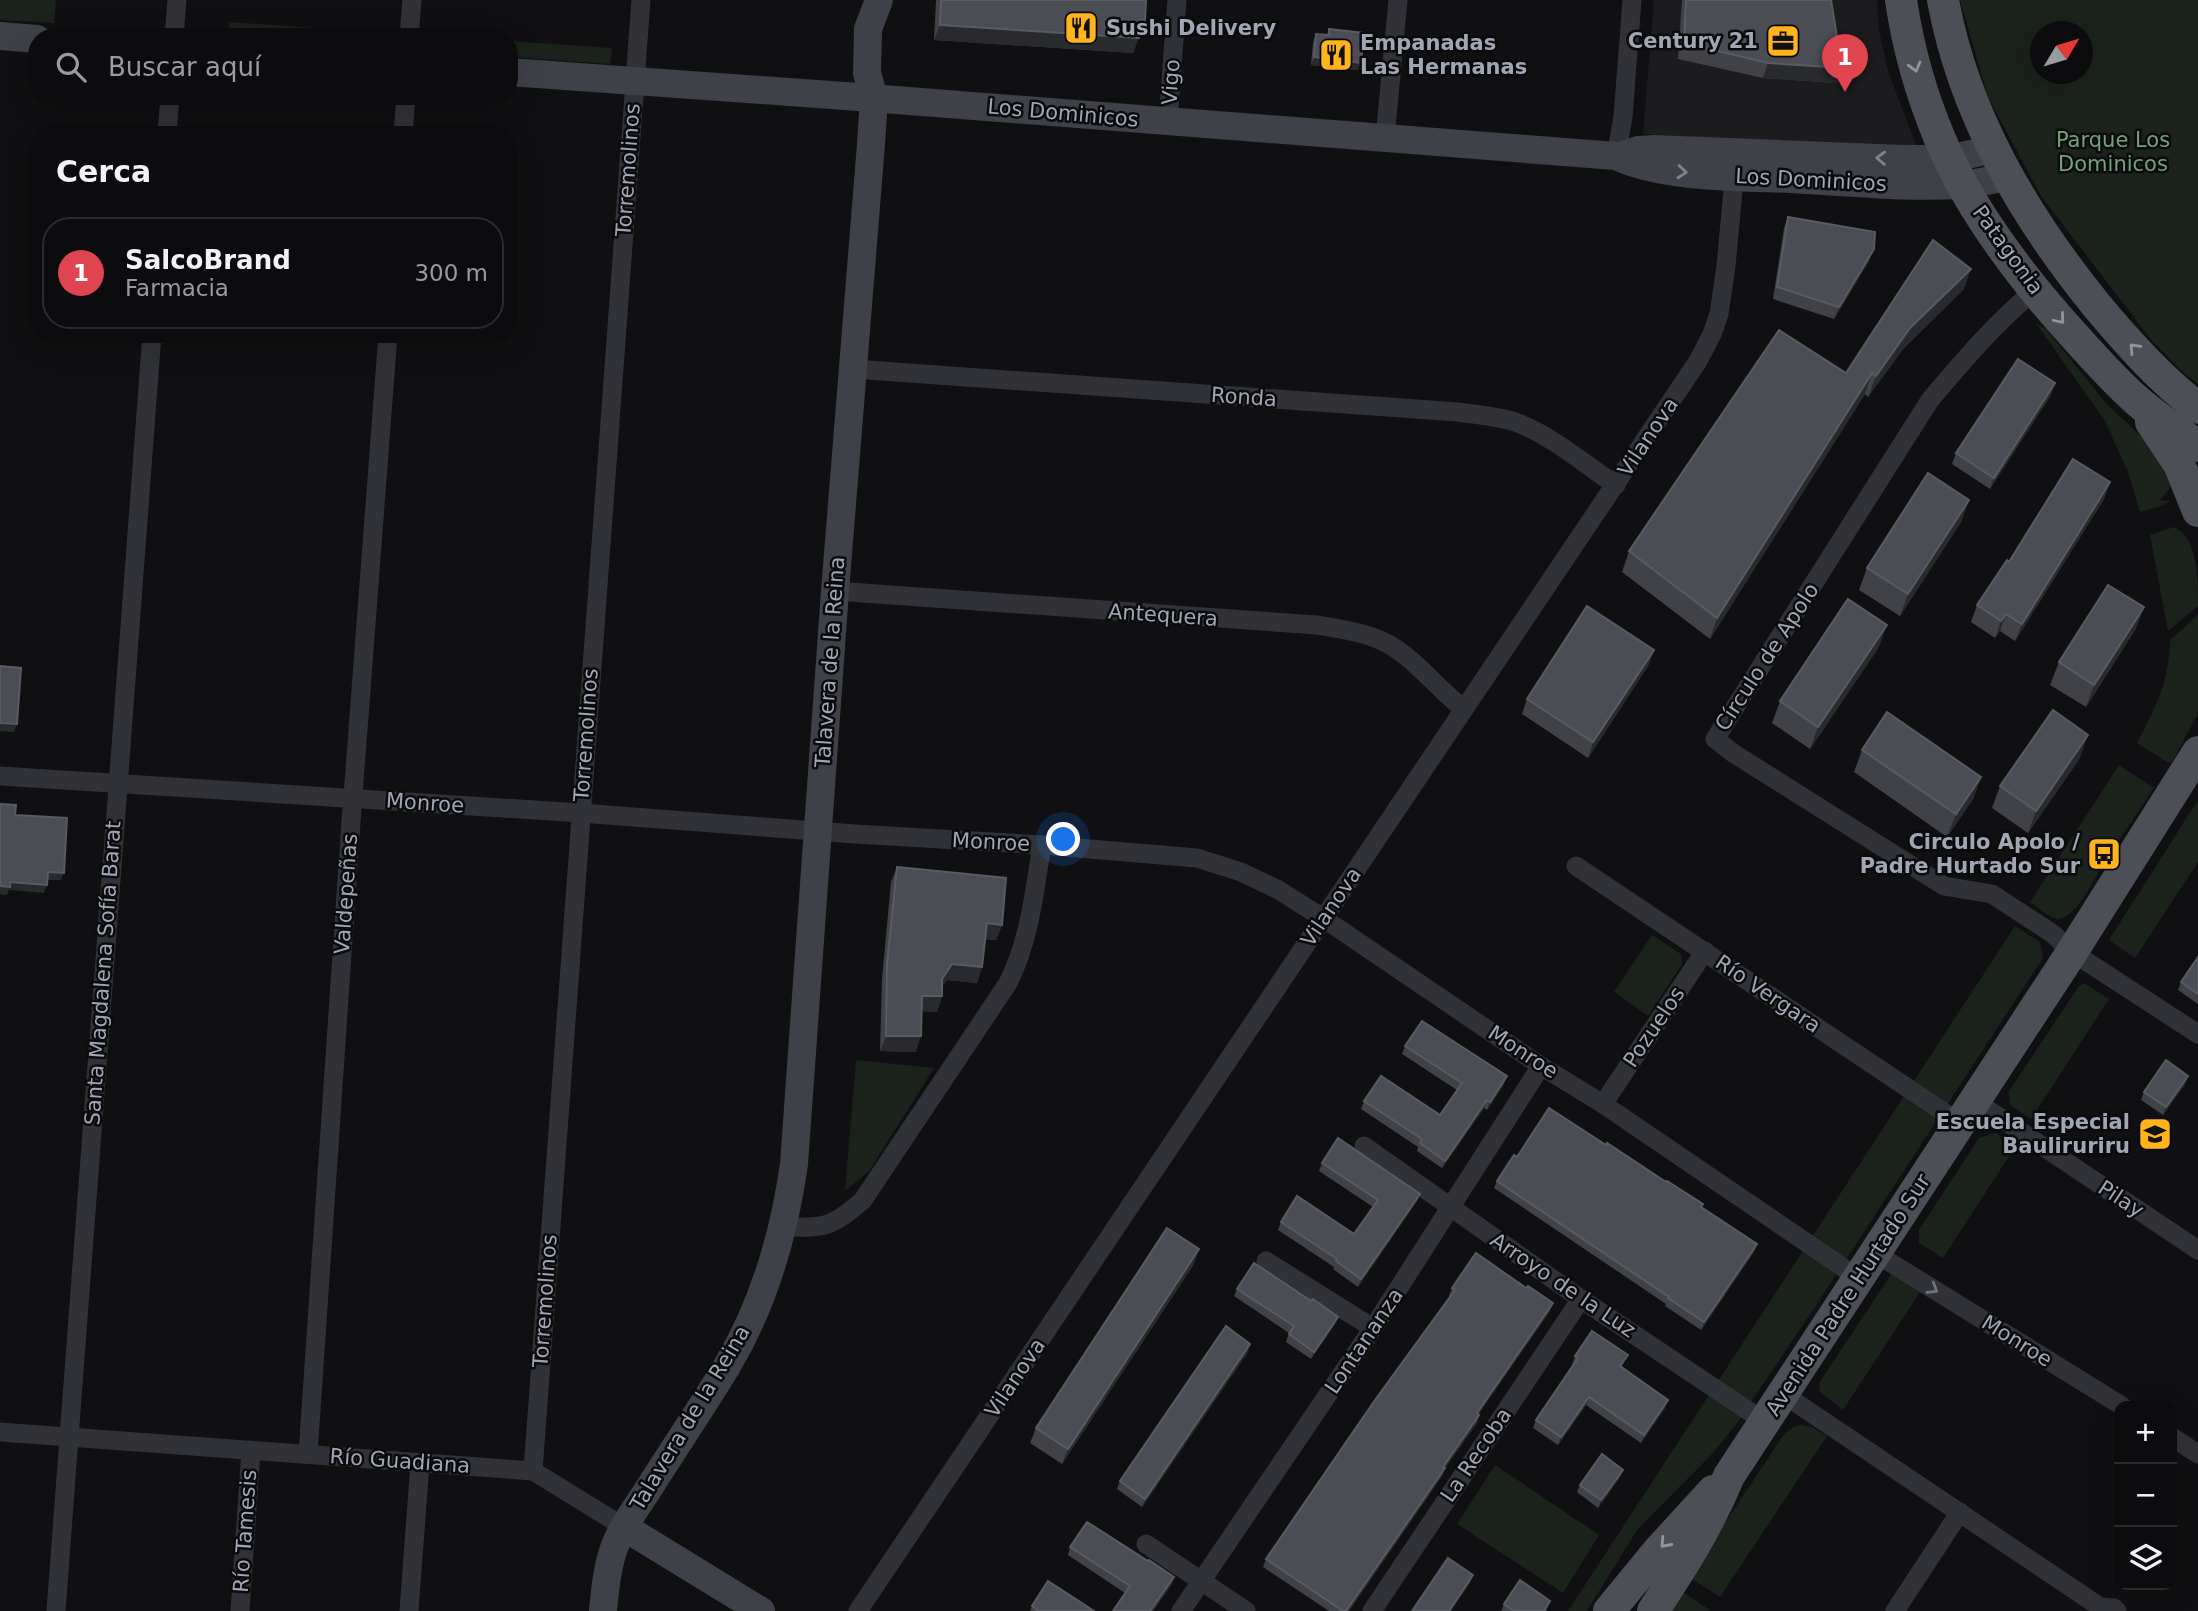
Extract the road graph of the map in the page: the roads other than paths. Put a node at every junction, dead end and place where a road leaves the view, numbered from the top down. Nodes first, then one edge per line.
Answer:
1 (177, 0) edge
2 (412, 0) edge
3 (641, 0) edge
4 (1177, 0) edge
5 (1398, 0) edge
6 (1632, 0) edge
7 (1901, 0) edge
8 (1943, 0) edge
9 (879, 2) edge
10 (175, 28) edge
11 (410, 28) edge
12 (0, 36) edge
13 (28, 38) edge
14 (518, 73) edge
15 (635, 81) junction
16 (874, 98) junction
17 (169, 105) edge
18 (406, 105) edge
19 (1168, 121) junction
20 (168, 126) edge
21 (404, 126) edge
22 (1385, 138) junction
23 (1993, 149) junction
24 (1616, 156) junction
25 (1955, 172) junction
26 (1732, 177) junction
27 (2008, 177) junction
28 (2035, 290) junction
29 (151, 343) edge
30 (387, 343) edge
31 (853, 369) junction
32 (2134, 398) junction
33 (2198, 408) edge
34 (2198, 446) edge
35 (1616, 485) junction
36 (2198, 511) edge
37 (835, 591) junction
38 (1464, 709) junction
39 (2197, 754) edge
40 (0, 776) edge
41 (118, 783) junction
42 (352, 798) junction
43 (580, 813) junction
44 (819, 831) junction
45 (1042, 845) junction
46 (1576, 866) dead end
47 (1323, 918) junction
48 (1705, 951) junction
49 (2073, 952) junction
50 (2198, 1034) edge
51 (1542, 1066) junction
52 (1603, 1104) junction
53 (1968, 1112) junction
54 (1364, 1146) dead end
55 (1451, 1209) junction
56 (784, 1226) junction
57 (2198, 1250) edge
58 (1875, 1253) junction
59 (1266, 1261) dead end
60 (1858, 1279) junction
61 (1581, 1299) junction
62 (1373, 1328) junction
63 (1783, 1394) junction
64 (2114, 1401) edge
65 (1765, 1422) junction
66 (0, 1432) edge
67 (68, 1437) junction
68 (2177, 1440) edge
69 (251, 1450) junction
70 (308, 1454) junction
71 (2198, 1454) edge
72 (420, 1462) junction
73 (533, 1471) junction
74 (1729, 1476) junction
75 (1960, 1512) junction
76 (624, 1527) junction
77 (1146, 1544) dead end
78 (1201, 1581) junction
79 (2105, 1610) edge
80 (56, 1611) edge
81 (240, 1611) edge
82 (409, 1611) edge
83 (603, 1611) edge
84 (761, 1611) edge
85 (858, 1611) edge
86 (1181, 1611) edge
87 (1246, 1611) edge
88 (1372, 1611) edge
89 (1609, 1611) edge
90 (1653, 1611) edge
91 (1895, 1611) edge

1 - 10 street
2 - 11 street
3 - 15 street, Torremolinos
4 - 19 street, Vigo
5 - 22 street
6 - 24 street
7 -> 25 main road, Patagonia
8 - 23 main road, Patagonia
9 - 16 street, Talavera de la Reina
12 - 13 street
14 - 15 street, Los Dominicos
15 - 16 street, Los Dominicos
15 - 43 street, Torremolinos
16 - 19 street, Los Dominicos
16 - 31 street, Talavera de la Reina
17 - 20 street
18 - 21 street
19 - 22 street, Los Dominicos
22 - 24 street, Los Dominicos
23 - 25 street, Los Dominicos
23 - 27 main road, Patagonia
25 -> 24 street, Los Dominicos
24 -> 26 street, Los Dominicos
25 - 26 street, Los Dominicos
25 - 27 street, Los Dominicos
25 - 28 main road, Patagonia
26 - 35 street, Vilanova
33 -> 27 main road, Patagonia
28 -> 32 main road, Patagonia
28 - 49 street, Círculo de Apolo
29 - 41 street, Santa Magdalena Sofía Barat
30 - 42 street, Valdepeñas
31 - 35 street, Ronda
31 - 37 street, Talavera de la Reina
32 - 34 main road, Patagonia
32 - 36 main road
35 - 38 street, Vilanova
37 - 38 street, Antequera
37 - 44 street, Talavera de la Reina
38 - 47 street, Vilanova
39 - 49 main road, Avenida Padre Hurtado Sur
40 - 41 street, Monroe
41 - 42 street, Monroe
41 - 67 street, Santa Magdalena Sofía Barat
42 - 43 street, Monroe
42 - 70 street, Valdepeñas
43 - 44 street, Monroe
43 - 73 street, Torremolinos
44 - 45 street, Monroe
44 - 56 street, Talavera de la Reina
45 - 47 street, Monroe
45 - 56 street
46 - 48 street, Río Vergara
47 - 51 street, Monroe
47 - 85 street, Vilanova
48 - 52 street, Pozuelos
48 - 53 street, Río Vergara
49 - 50 street, Círculo de Apolo
49 - 53 main road, Avenida Padre Hurtado Sur
51 - 52 street, Monroe
51 - 55 street, Lontananza
52 - 60 street, Monroe
53 - 57 street, Pilay
53 - 58 main road, Avenida Padre Hurtado Sur
54 - 55 street, Arroyo de la Luz
55 - 61 street, Arroyo de la Luz
55 - 62 street, Lontananza
56 - 76 street, Talavera de la Reina
58 - 60 main road, Avenida Padre Hurtado Sur
58 -> 64 street, Monroe
59 - 62 street
60 - 63 main road, Avenida Padre Hurtado Sur
61 - 65 street, Arroyo de la Luz
61 - 88 street, La Recoba
62 - 78 street, Lontananza
63 - 65 main road, Avenida Padre Hurtado Sur
63 - 75 street
65 - 74 main road, Avenida Padre Hurtado Sur
66 - 67 street, Río Guadiana
67 - 69 street, Río Guadiana
67 - 80 street, Santa Magdalena Sofía Barat
68 - 71 street
69 - 70 street, Río Guadiana
69 - 81 street, Río Tamesis
70 - 72 street, Río Guadiana
72 - 73 street, Río Guadiana
72 - 82 street
73 - 76 street, Río Guadiana
74 -> 89 main road, Avenida Padre Hurtado Sur
74 - 90 main road, Avenida Padre Hurtado Sur
75 - 79 street
75 - 91 street
76 - 83 street, Talavera de la Reina
76 - 84 street, Río Guadiana
77 - 78 street
78 - 86 street, Lontananza
78 - 87 street

